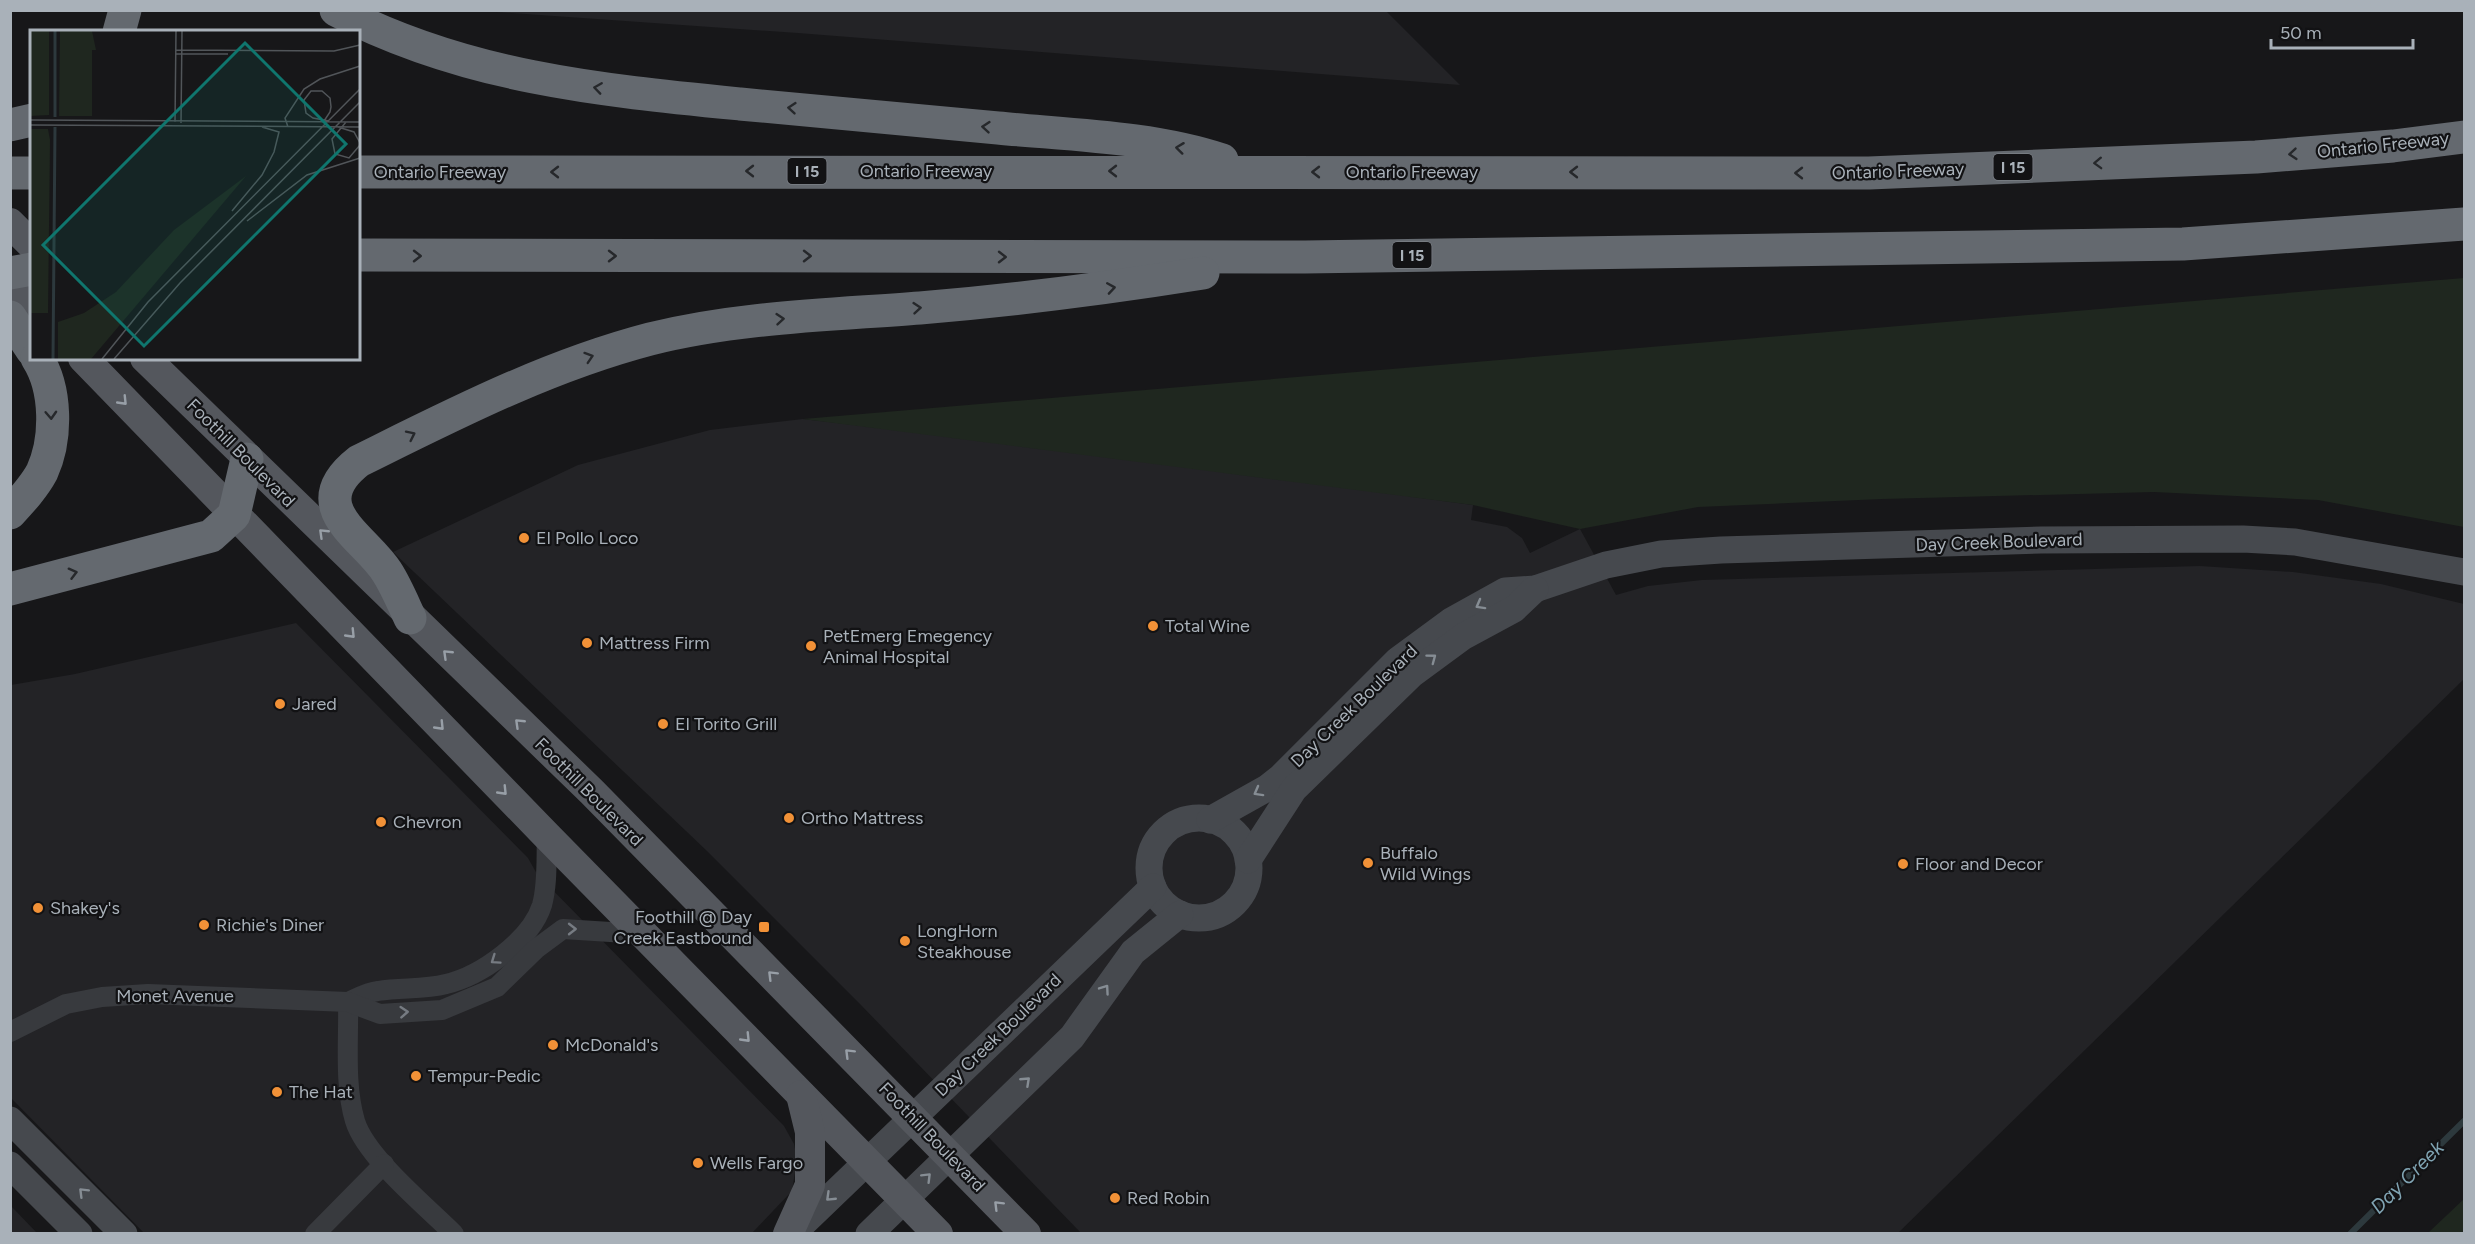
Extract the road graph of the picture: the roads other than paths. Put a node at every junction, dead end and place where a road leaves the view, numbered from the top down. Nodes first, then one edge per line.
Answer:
1 (125, 10) edge
2 (336, 10) edge
3 (120, 30) edge
4 (30, 120) edge
5 (10, 125) edge
6 (2464, 137) edge
7 (1255, 171) junction
8 (360, 172) edge
9 (10, 224) edge
10 (2464, 224) edge
11 (30, 243) edge
12 (10, 255) edge
13 (30, 255) edge
14 (360, 255) edge
15 (1305, 257) junction
16 (30, 269) edge
17 (10, 273) edge
18 (10, 285) edge
19 (30, 304) edge
20 (10, 317) edge
21 (30, 347) edge
22 (38, 360) edge
23 (85, 360) edge
24 (147, 360) edge
25 (247, 459) junction
26 (10, 513) edge
27 (234, 515) junction
28 (2464, 572) edge
29 (1535, 589) junction
30 (10, 590) edge
31 (410, 618) junction
32 (1210, 820) junction
33 (547, 837) junction
34 (1248, 860) junction
35 (1153, 887) junction
36 (1180, 914) junction
37 (642, 934) junction
38 (348, 1002) junction
39 (10, 1032) edge
40 (801, 1095) junction
41 (913, 1118) junction
42 (10, 1120) edge
43 (949, 1154) junction
44 (867, 1161) junction
45 (384, 1164) junction
46 (10, 1165) edge
47 (904, 1199) junction
48 (79, 1233) edge
49 (124, 1233) edge
50 (315, 1233) edge
51 (454, 1233) edge
52 (790, 1233) edge
53 (869, 1233) edge
54 (938, 1233) edge
55 (1026, 1233) edge

1 - 3 highway
7 -> 2 highway
4 - 5 highway
6 -> 7 highway, Ontario Freeway / I 15
7 -> 8 highway, Ontario Freeway / I 15
9 - 11 main road
10 - 15 highway, I 15
12 - 13 highway
14 -> 15 highway, I 15
31 -> 15 highway
16 - 17 highway
18 - 19 main road
20 - 21 highway
22 -> 26 highway
23 -> 27 main road
24 - 25 main road, Foothill Boulevard
25 - 27 highway
31 -> 25 main road, Foothill Boulevard
30 -> 27 highway
27 -> 33 main road
28 - 29 street, Day Creek Boulevard
29 -> 32 street, Day Creek Boulevard
34 -> 29 street, Day Creek Boulevard
41 -> 31 main road, Foothill Boulevard
32 - 34 street
32 - 35 street
33 - 37 main road
33 -> 38 street, Monet Avenue
34 - 36 street
35 - 36 street
35 - 41 street, Day Creek Boulevard
43 -> 36 street
38 -> 37 street, Monet Avenue
37 -> 40 main road
38 - 39 street, Monet Avenue
38 - 45 street
40 - 44 main road
40 - 52 main road
41 - 43 main road, Foothill Boulevard
41 - 44 street, Day Creek Boulevard
49 -> 42 street
47 -> 43 street
55 -> 43 main road, Foothill Boulevard
44 - 47 main road
44 -> 52 street, Day Creek Boulevard
45 - 50 street
45 - 51 street
46 - 48 street
47 - 53 street
47 - 54 main road

